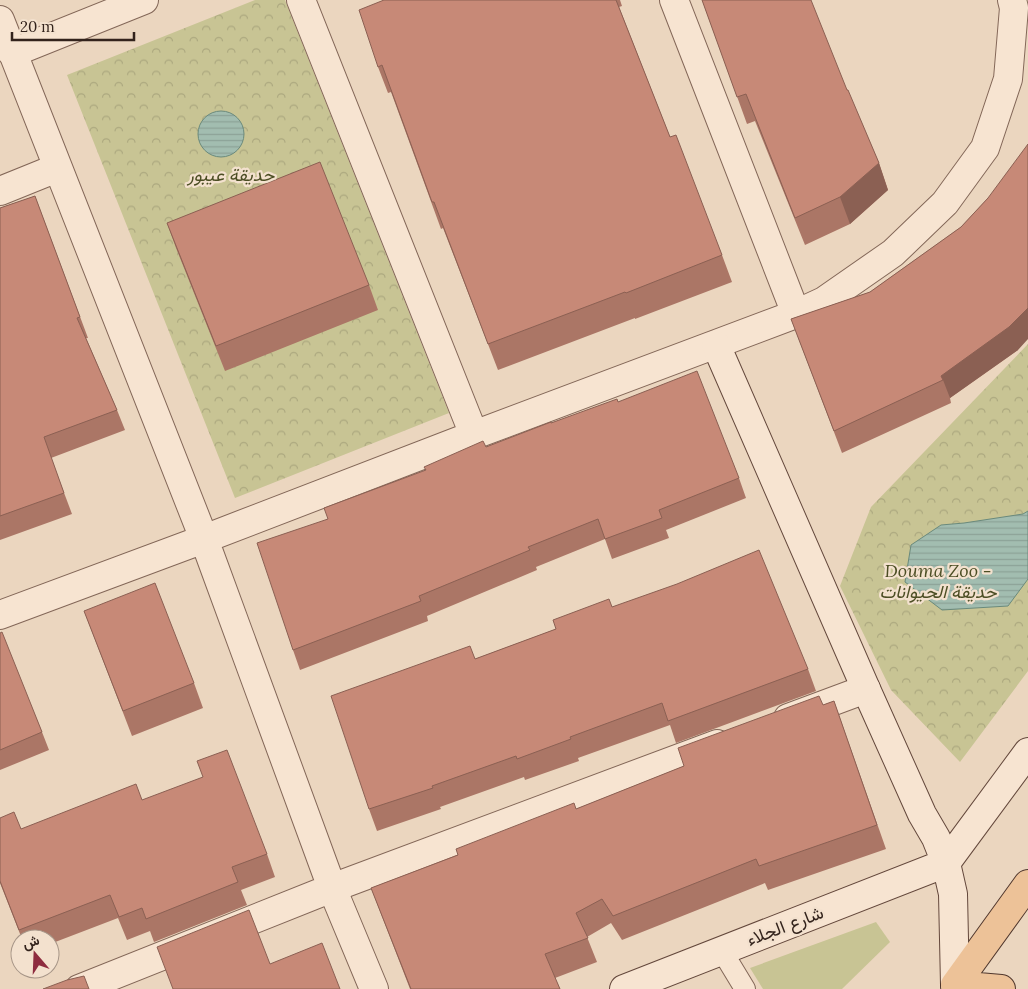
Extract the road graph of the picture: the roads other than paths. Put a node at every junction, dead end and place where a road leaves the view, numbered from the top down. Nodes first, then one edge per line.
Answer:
1 (144, 0) edge
2 (301, 0) edge
3 (674, 0) edge
4 (1012, 0) edge
5 (0, 20) edge
6 (12, 53) junction
7 (57, 168) junction
8 (0, 190) edge
9 (796, 314) junction
10 (716, 344) junction
11 (474, 435) junction
12 (204, 539) junction
13 (0, 615) edge
14 (866, 689) junction
15 (765, 727) edge
16 (737, 737) edge
17 (1028, 752) edge
18 (946, 863) junction
19 (1028, 884) edge
20 (332, 888) junction
21 (722, 951) junction
22 (956, 987) edge
23 (628, 988) edge
24 (79, 989) edge
25 (374, 989) edge
26 (745, 989) edge
27 (1001, 989) edge

1 - 6 street
2 - 11 street
3 - 9 street
4 - 9 street
5 - 6 street
6 - 7 street
7 - 8 street
7 - 12 street
9 - 10 street
10 - 11 street
10 - 14 street
11 - 12 street
12 - 13 street
12 - 20 street
14 - 15 street
14 - 18 street
16 - 20 street
17 - 18 street
18 - 21 street, شارع الجلاء
18 - 22 street
19 - 22 main road
20 - 24 street
20 - 25 street
21 - 23 street, شارع الجلاء
21 - 26 lane
22 - 27 main road

